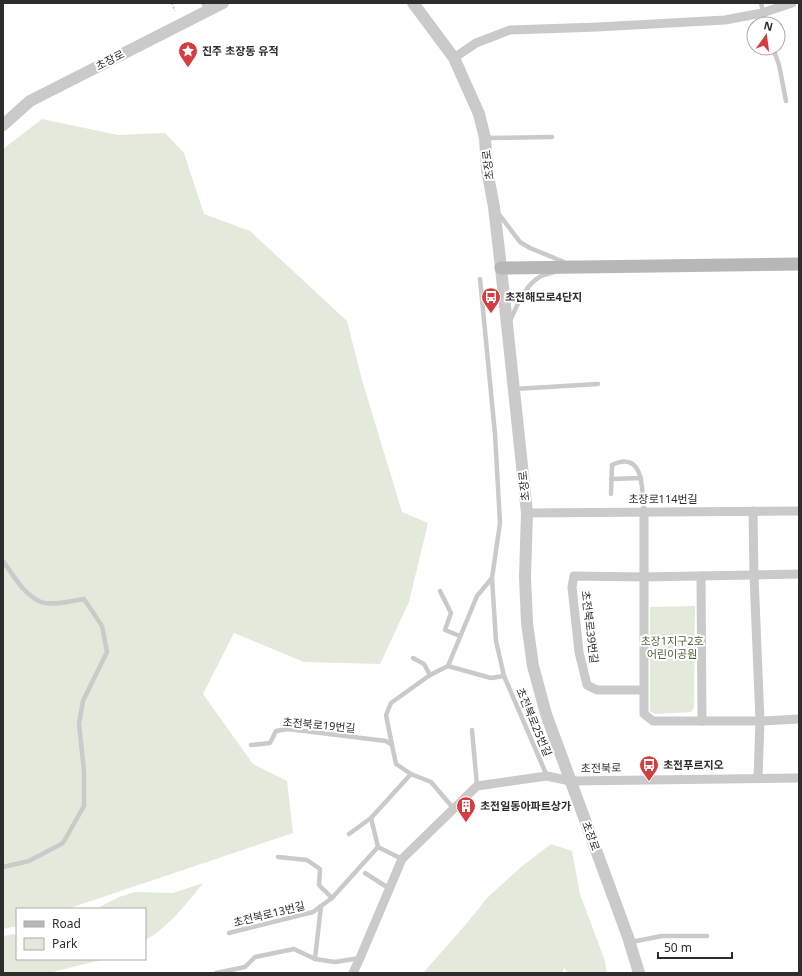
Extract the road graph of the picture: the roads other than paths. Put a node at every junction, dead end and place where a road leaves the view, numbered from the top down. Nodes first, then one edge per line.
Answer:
1 (223, 3) edge
2 (761, 3) edge
3 (792, 3) edge
4 (414, 4) edge
5 (205, 7) edge
6 (762, 14) junction
7 (775, 56) edge
8 (454, 58) junction
9 (786, 101) dead end
10 (3, 125) edge
11 (552, 137) dead end
12 (485, 138) junction
13 (494, 207) junction
14 (799, 264) edge
15 (572, 266) junction
16 (501, 268) junction
17 (480, 279) dead end
18 (508, 326) junction
19 (598, 384) dead end
20 (514, 389) junction
21 (611, 478) junction
22 (641, 478) junction
23 (611, 494) dead end
24 (644, 511) junction
25 (753, 511) junction
26 (799, 511) edge
27 (527, 513) junction
28 (3, 561) edge
29 (799, 574) edge
30 (701, 576) junction
31 (754, 576) junction
32 (644, 577) junction
33 (492, 578) junction
34 (440, 591) dead end
35 (460, 636) junction
36 (413, 658) dead end
37 (448, 666) junction
38 (430, 675) junction
39 (504, 676) junction
40 (644, 690) junction
41 (799, 719) edge
42 (702, 721) junction
43 (760, 721) junction
44 (472, 730) dead end
45 (251, 745) dead end
46 (392, 745) junction
47 (411, 774) junction
48 (547, 776) junction
49 (758, 778) junction
50 (799, 778) edge
51 (570, 781) junction
52 (476, 786) junction
53 (454, 809) junction
54 (371, 818) junction
55 (349, 834) dead end
56 (378, 847) junction
57 (278, 856) dead end
58 (402, 859) junction
59 (3, 867) edge
60 (365, 873) dead end
61 (390, 889) junction
62 (332, 898) junction
63 (321, 906) junction
64 (229, 933) dead end
65 (707, 936) dead end
66 (629, 942) junction
67 (360, 958) junction
68 (315, 959) junction
69 (216, 973) edge
70 (353, 973) edge
71 (639, 973) edge

1 - 5 street, 초장로
2 - 6 lane
3 - 6 street
4 - 8 street, 초장로
5 - 10 street, 초장로
6 - 8 street
7 - 9 lane
8 - 12 street, 초장로
11 - 12 lane
12 - 13 street, 초장로
13 - 15 lane
13 - 16 street, 초장로
14 - 15 main road
15 - 16 main road
15 - 18 lane
16 - 18 street, 초장로
17 - 33 lane, 초전북로25번길
18 - 20 street, 초장로
19 - 20 lane
20 - 27 street, 초장로
21 - 22 lane
21 - 22 lane
21 - 23 lane
22 - 24 lane
24 - 25 street, 초장로114번길
24 - 27 street, 초장로114번길
24 - 32 street
25 - 26 street, 초장로114번길
25 - 31 street
27 - 51 street, 초장로
28 - 59 lane
29 - 31 street, 초전북로39번길
30 - 31 street, 초전북로39번길
30 - 32 street, 초전북로39번길
30 - 42 street
31 - 43 street
32 - 40 street
32 - 40 street, 초전북로39번길
33 - 35 lane, 초전북로25번길
33 - 39 lane, 초전북로25번길
34 - 35 lane
35 - 37 lane, 초전북로25번길
36 - 38 lane
37 - 38 lane
37 - 39 lane
38 - 46 lane
39 - 48 lane, 초전북로25번길
40 - 42 street
41 - 43 street
42 - 43 street
43 - 49 street
44 - 52 lane
45 - 46 lane, 초전북로19번길
46 - 47 lane
47 - 53 lane
47 - 54 lane
48 - 51 street, 초전북로
48 - 52 street, 초전북로
49 - 50 street, 초전북로
49 - 51 street, 초전북로
51 - 66 street, 초장로
52 - 53 street
53 - 58 street
54 - 55 lane
54 - 56 lane
56 - 58 lane
56 - 62 lane, 초전북로13번길
57 - 62 lane
58 - 61 street
60 - 61 lane
61 - 67 street
62 - 63 lane, 초전북로13번길
63 - 64 lane, 초전북로13번길
63 - 68 lane
65 - 66 lane
66 - 71 street, 초장로
67 - 68 lane
67 - 70 street
68 - 69 lane

